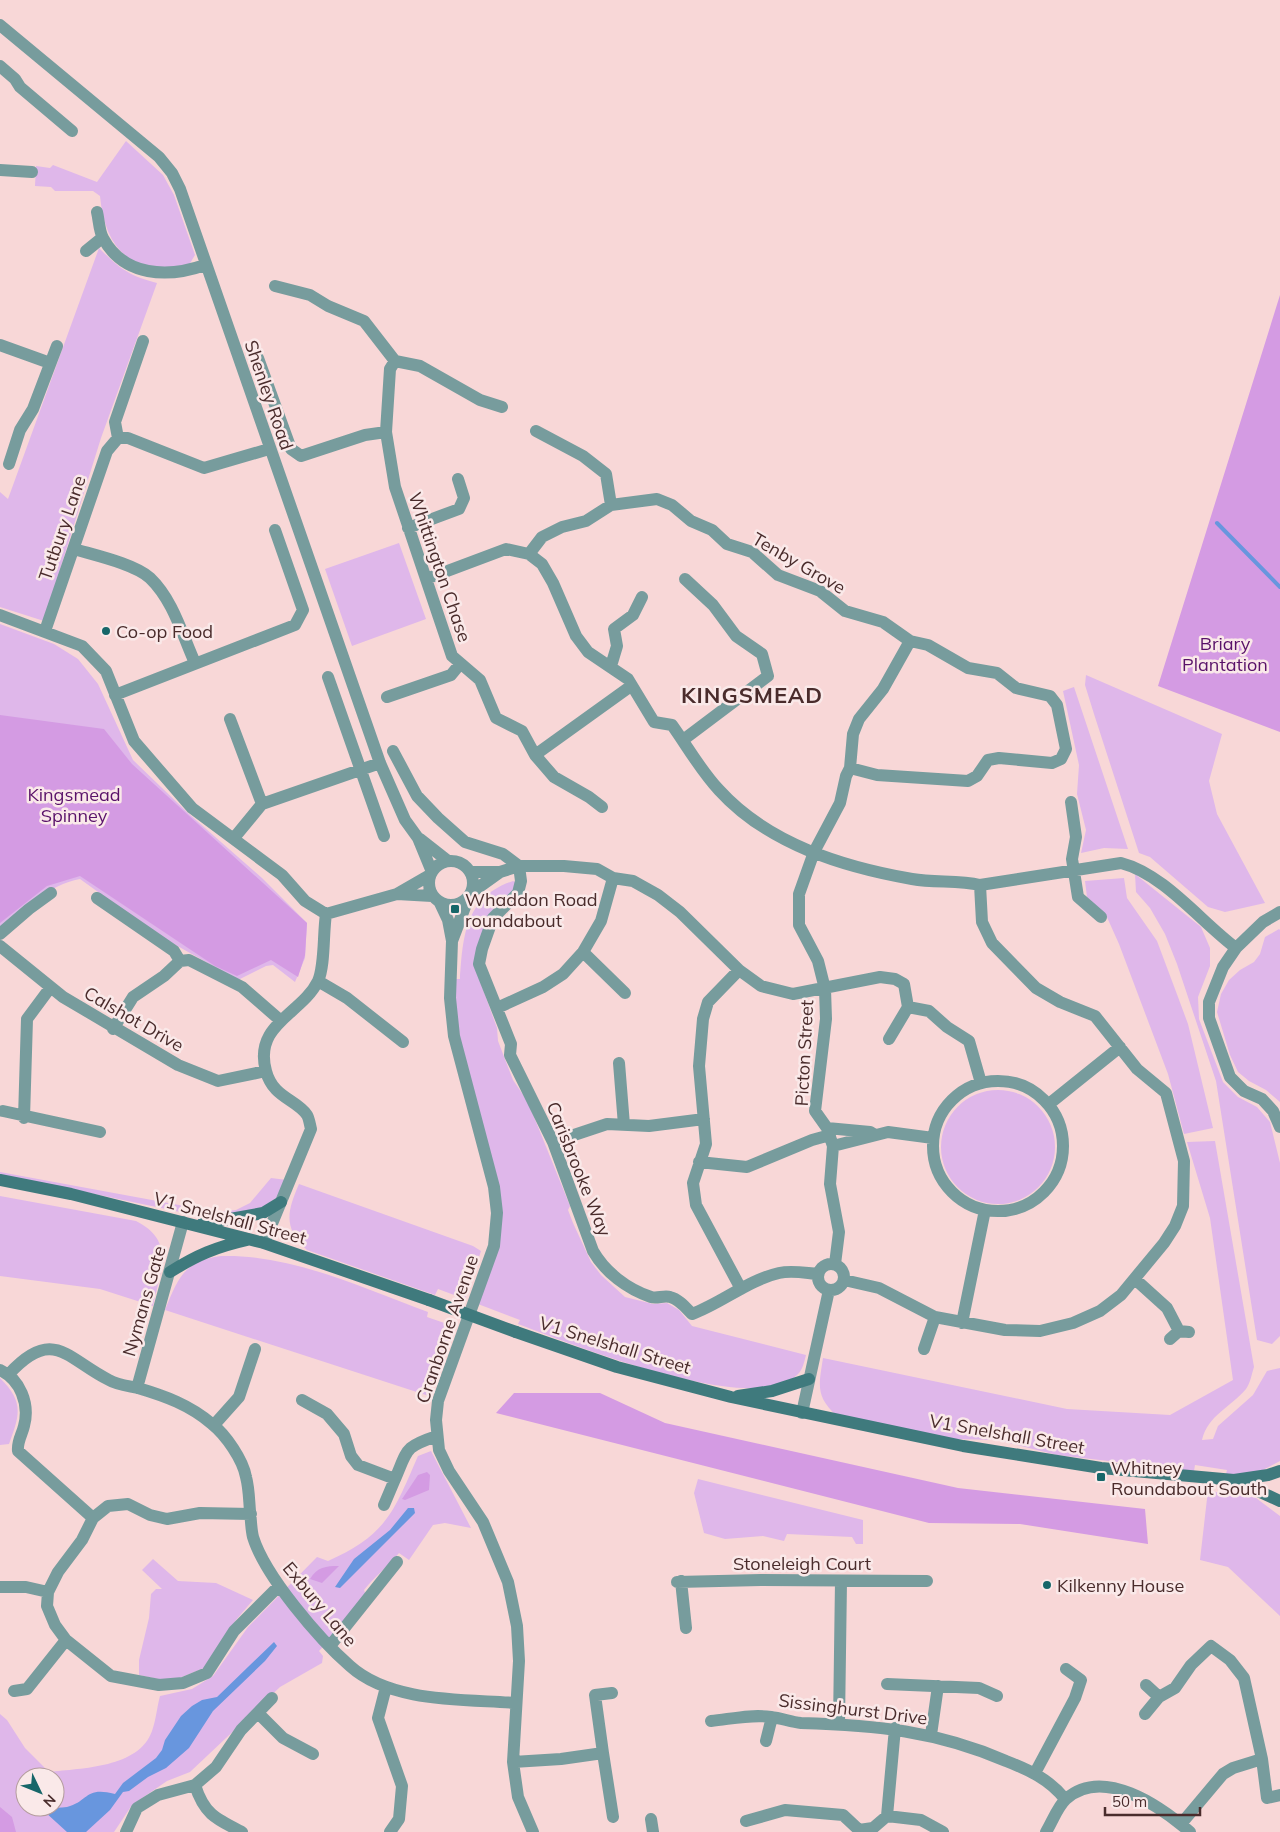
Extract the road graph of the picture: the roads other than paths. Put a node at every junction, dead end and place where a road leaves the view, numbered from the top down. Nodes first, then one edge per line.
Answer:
1 (0, 25) edge
2 (0, 66) edge
3 (72, 131) dead end
4 (0, 170) edge
5 (32, 172) dead end
6 (97, 212) dead end
7 (102, 238) junction
8 (86, 251) dead end
9 (205, 265) junction
10 (275, 286) dead end
11 (144, 341) dead end
12 (0, 345) edge
13 (57, 346) dead end
14 (258, 358) dead end
15 (395, 361) junction
16 (50, 363) junction
17 (502, 407) dead end
18 (536, 431) dead end
19 (386, 432) junction
20 (118, 438) junction
21 (269, 449) junction
22 (9, 464) dead end
23 (458, 479) dead end
24 (612, 505) junction
25 (408, 528) junction
26 (275, 530) dead end
27 (74, 549) junction
28 (530, 554) junction
29 (426, 579) junction
30 (685, 579) dead end
31 (642, 597) dead end
32 (0, 614) edge
33 (45, 631) junction
34 (910, 641) junction
35 (195, 663) junction
36 (460, 664) junction
37 (611, 666) junction
38 (328, 677) dead end
39 (632, 686) junction
40 (115, 695) junction
41 (387, 698) dead end
42 (230, 720) dead end
43 (682, 740) junction
44 (393, 751) dead end
45 (535, 755) junction
46 (380, 763) junction
47 (850, 768) junction
48 (360, 770) junction
49 (1071, 802) dead end
50 (262, 804) junction
51 (602, 807) dead end
52 (384, 836) dead end
53 (234, 838) junction
54 (418, 838) junction
55 (814, 852) junction
56 (448, 861) junction
57 (519, 866) junction
58 (1074, 871) junction
59 (470, 872) junction
60 (500, 872) junction
61 (431, 873) junction
62 (613, 878) junction
63 (980, 885) junction
64 (52, 893) dead end
65 (397, 894) junction
66 (470, 896) junction
67 (98, 898) dead end
68 (436, 899) junction
69 (1280, 912) edge
70 (326, 914) junction
71 (1101, 917) dead end
72 (0, 934) edge
73 (452, 941) junction
74 (0, 946) edge
75 (1236, 948) junction
76 (583, 952) junction
77 (180, 961) junction
78 (739, 970) junction
79 (318, 981) junction
80 (50, 988) junction
81 (825, 989) junction
82 (625, 993) dead end
83 (908, 1007) junction
84 (497, 1008) junction
85 (280, 1020) junction
86 (113, 1029) junction
87 (889, 1039) dead end
88 (403, 1042) dead end
89 (1120, 1048) junction
90 (619, 1063) dead end
91 (266, 1071) junction
92 (981, 1083) junction
93 (1049, 1104) junction
94 (3, 1111) dead end
95 (24, 1118) junction
96 (704, 1119) junction
97 (624, 1125) junction
98 (1280, 1127) edge
99 (100, 1132) dead end
100 (875, 1135) junction
101 (830, 1136) junction
102 (933, 1138) junction
103 (553, 1142) junction
104 (699, 1162) junction
105 (0, 1180) edge
106 (281, 1202) junction
107 (985, 1210) junction
108 (189, 1224) junction
109 (250, 1239) junction
110 (264, 1243) junction
111 (835, 1264) junction
112 (170, 1272) junction
113 (818, 1274) junction
114 (844, 1280) junction
115 (1136, 1280) junction
116 (741, 1289) junction
117 (829, 1290) junction
118 (935, 1317) junction
119 (962, 1322) junction
120 (1179, 1334) dead end
121 (255, 1349) dead end
122 (924, 1349) dead end
123 (5, 1372) edge
124 (809, 1379) junction
125 (137, 1388) junction
126 (731, 1397) junction
127 (302, 1400) dead end
128 (802, 1413) junction
129 (214, 1425) junction
130 (437, 1436) junction
131 (1280, 1471) edge
132 (395, 1480) junction
133 (1234, 1480) junction
134 (1280, 1501) edge
135 (384, 1505) dead end
136 (251, 1514) junction
137 (93, 1518) junction
138 (397, 1562) dead end
139 (841, 1581) junction
140 (927, 1581) dead end
141 (279, 1586) junction
142 (0, 1587) edge
143 (48, 1592) junction
144 (686, 1628) dead end
145 (66, 1640) junction
146 (330, 1646) junction
147 (1066, 1668) dead end
148 (887, 1684) dead end
149 (1146, 1685) dead end
150 (938, 1686) junction
151 (386, 1687) junction
152 (14, 1691) dead end
153 (612, 1693) dead end
154 (997, 1696) dead end
155 (1159, 1697) junction
156 (272, 1698) dead end
157 (516, 1703) junction
158 (258, 1713) junction
159 (1145, 1714) dead end
160 (772, 1717) junction
161 (711, 1721) dead end
162 (839, 1723) junction
163 (895, 1728) junction
164 (931, 1735) junction
165 (766, 1741) dead end
166 (603, 1753) junction
167 (313, 1754) dead end
168 (1262, 1759) junction
169 (513, 1762) junction
170 (1035, 1773) junction
171 (195, 1785) junction
172 (1280, 1795) edge
173 (1065, 1799) junction
174 (887, 1816) junction
175 (613, 1817) dead end
176 (746, 1821) dead end
177 (1185, 1828) edge
178 (859, 1831) edge
179 (126, 1832) edge
180 (242, 1832) edge
181 (390, 1832) edge
182 (534, 1832) edge
183 (942, 1832) edge
184 (1046, 1832) edge

1 - 9 street, Shenley Road
2 - 3 street
4 - 5 street
6 - 7 street
7 - 8 street
7 - 9 street
9 - 21 street, Shenley Road
10 - 15 street
11 - 20 street
12 - 16 street
13 - 16 street
14 - 19 street
15 - 17 street
15 - 19 street, Whittington Chase
16 - 22 street
18 - 24 street
19 - 25 street, Whittington Chase
20 - 21 street
20 - 27 street, Tutbury Lane
21 - 46 street, Shenley Road
23 - 25 street
24 - 28 street, Tenby Grove
24 - 34 street, Tenby Grove
25 - 29 street, Whittington Chase
26 - 35 street
27 - 33 street, Tutbury Lane
27 - 35 street
28 - 29 street
28 - 37 street
29 - 36 street, Whittington Chase
30 - 43 street
31 - 37 street
32 - 33 street
33 - 40 street
34 - 47 street, Picton Street
34 - 47 street, Tenby Grove
35 - 40 street
36 - 41 street
36 - 45 street, Whittington Chase
37 - 39 street
38 - 48 street
39 - 43 street
39 - 45 street
40 - 53 street
42 - 50 street
43 - 55 street
44 - 57 street
45 - 51 street, Whittington Chase
46 - 48 street
46 - 54 street, Shenley Road
47 - 55 street, Picton Street
48 - 50 street
48 - 52 street
49 - 58 street
50 - 53 street
53 - 70 street
54 - 56 street, Shenley Road
54 - 61 street, Shenley Road
55 - 63 street
55 - 81 street, Picton Street
56 - 59 street
56 - 61 street
57 - 60 street
57 - 62 street
57 - 84 street, Carisbrooke Way
58 - 63 street
58 - 71 street
58 - 75 street
59 - 60 street
59 - 66 street
60 - 66 street
61 - 65 street
61 - 68 street
62 - 76 street
62 - 78 street
63 - 89 street
64 - 72 street
65 - 68 street
65 - 70 street
66 - 68 street
66 - 73 street, Cranborne Avenue
67 - 77 street
68 - 73 street, Cranborne Avenue
69 - 75 street
70 - 79 street
73 - 130 street, Cranborne Avenue
74 - 80 street, Calshot Drive
75 - 98 street
76 - 82 street
76 - 84 street
77 - 85 street
77 - 86 street
78 - 81 street
78 - 96 street
79 - 85 street
79 - 88 street
80 - 86 street, Calshot Drive
80 - 95 street
81 - 83 street
81 - 101 street, Picton Street
83 - 87 street
83 - 92 street
84 - 103 street, Carisbrooke Way
85 - 91 street
86 - 91 street, Calshot Drive
89 - 93 street
89 - 115 street
90 - 97 street
91 - 106 street
92 - 93 street
92 - 102 street
93 - 107 street
94 - 95 street
95 - 99 street
96 - 97 street
96 - 104 street
97 - 103 street
100 - 101 street
100 - 101 street
100 - 102 street
101 - 104 street
101 - 111 street
102 - 107 street
103 - 116 street, Carisbrooke Way
104 - 116 street
105 - 108 street, V1 Snelshall Street
106 - 108 street
106 - 110 street
107 - 119 street
108 - 109 street, V1 Snelshall Street
108 - 112 street, Nymans Gate
109 - 110 street, V1 Snelshall Street
109 - 112 street
110 - 126 street, V1 Snelshall Street, bridge
111 - 113 street
111 - 114 street
112 - 125 street, Nymans Gate
113 - 116 street, Carisbrooke Way
113 - 117 street
114 - 117 street
114 - 118 street
115 - 119 street
115 - 120 street
117 - 124 street
118 - 119 street
118 - 122 street
121 - 129 street
123 - 125 street, Exbury Lane
123 - 137 street
124 - 126 street
124 - 128 street
125 - 129 street, Exbury Lane
126 - 128 street, V1 Snelshall Street
127 - 132 street
128 - 133 street, V1 Snelshall Street
129 - 136 street, Exbury Lane
130 - 132 street
130 - 157 street, Cranborne Avenue
131 - 133 street, V1 Snelshall Street
132 - 135 street
133 - 134 street, V1 Snelshall Street
136 - 137 street
136 - 141 street, Exbury Lane
137 - 143 street
138 - 146 street
139 - 140 street, Stoneleigh Court
139 - 144 street, Stoneleigh Court
139 - 162 street
141 - 145 street
141 - 146 street, Exbury Lane
142 - 143 street
143 - 145 street
145 - 152 street
146 - 151 street, Exbury Lane
147 - 170 street
148 - 150 street
149 - 155 street
150 - 154 street
150 - 164 street
151 - 157 street, Exbury Lane
151 - 181 street
153 - 166 street
155 - 159 street
155 - 168 street
156 - 158 street
157 - 169 street, Cranborne Avenue
158 - 167 street
158 - 171 street
160 - 161 street, Sissinghurst Drive
160 - 162 street, Sissinghurst Drive
160 - 165 street
162 - 163 street, Sissinghurst Drive
163 - 164 street, Sissinghurst Drive
163 - 174 street
164 - 170 street, Sissinghurst Drive
166 - 169 street
166 - 175 street
168 - 172 street
168 - 177 street
169 - 182 street, Cranborne Avenue
170 - 173 street, Sissinghurst Drive
171 - 179 street
171 - 180 street
173 - 177 street
173 - 184 street
174 - 178 street
174 - 183 street
176 - 178 street

